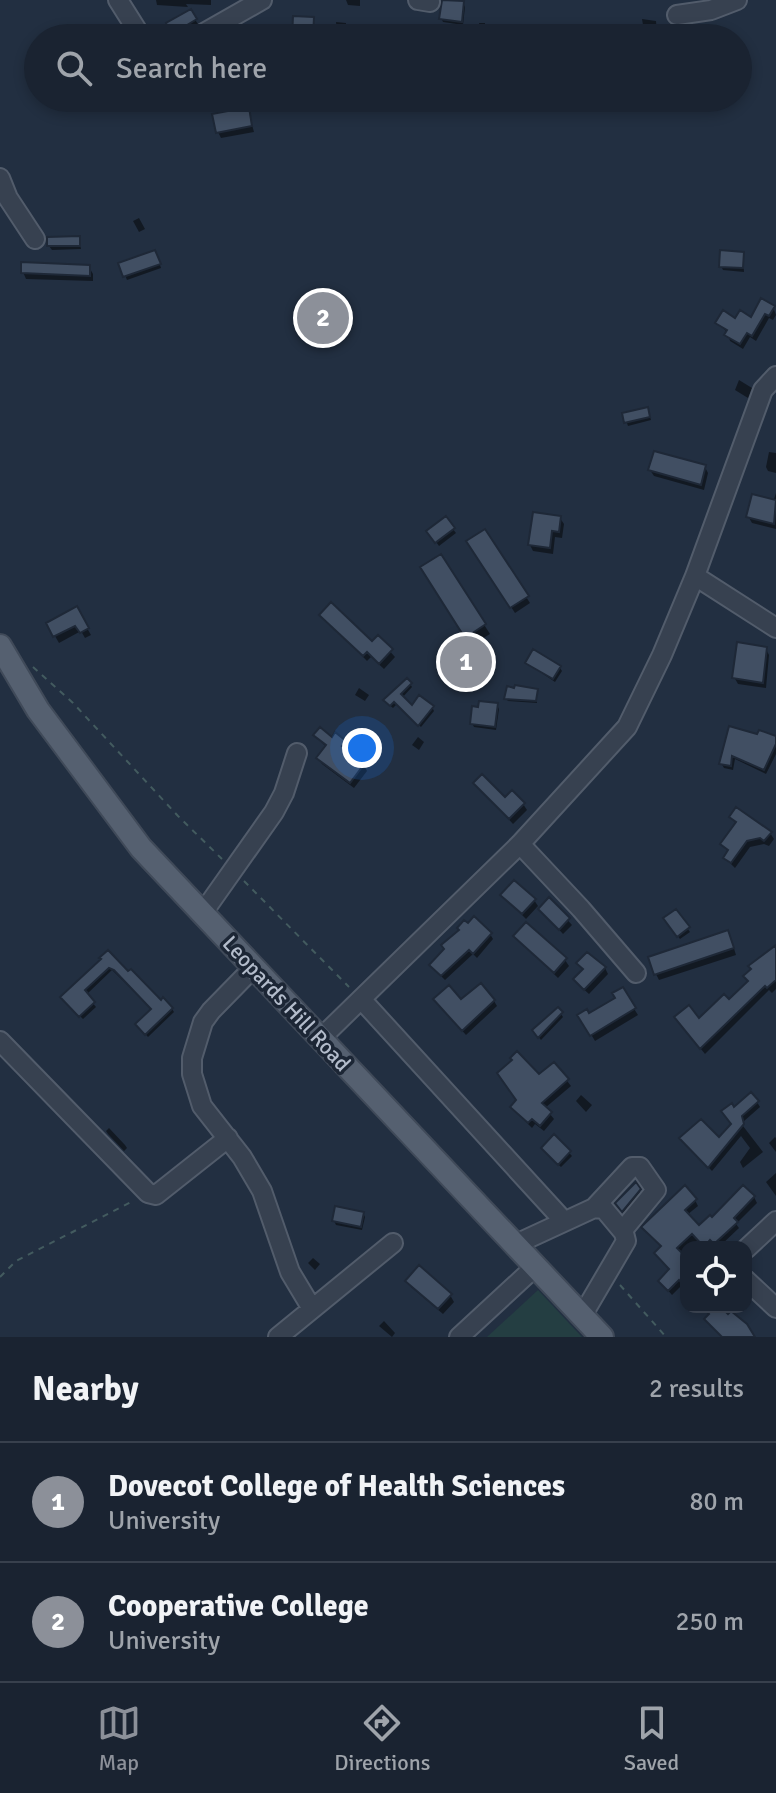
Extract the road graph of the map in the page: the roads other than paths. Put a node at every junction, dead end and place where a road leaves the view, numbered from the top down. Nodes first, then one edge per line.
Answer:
1 (118, 0) edge
2 (262, 0) edge
3 (737, 0) edge
4 (677, 15) dead end
5 (133, 24) edge
6 (220, 24) edge
7 (0, 178) edge
8 (35, 239) dead end
9 (776, 376) edge
10 (695, 576) junction
11 (776, 628) edge
12 (0, 646) edge
13 (297, 753) dead end
14 (520, 844) junction
15 (202, 914) junction
16 (254, 967) junction
17 (636, 973) dead end
18 (361, 999) junction
19 (321, 1038) junction
20 (0, 1041) edge
21 (228, 1138) junction
22 (594, 1208) junction
23 (563, 1220) junction
24 (776, 1221) edge
25 (623, 1230) junction
26 (393, 1243) dead end
27 (752, 1243) edge
28 (514, 1245) junction
29 (535, 1267) junction
30 (752, 1286) edge
31 (311, 1307) junction
32 (776, 1308) edge
33 (582, 1316) junction
34 (278, 1337) edge
35 (459, 1337) edge
36 (602, 1337) edge

1 - 5 street
2 - 6 street
3 - 4 street
7 - 8 street
9 - 10 street
10 - 11 street
10 - 14 street
12 - 15 main road, Leopards Hill Road
13 - 15 street
14 - 17 street
14 - 18 street
15 - 16 main road, Leopards Hill Road
16 - 19 main road, Leopards Hill Road
16 - 21 street
18 - 19 street
18 - 23 street
19 - 28 main road, Leopards Hill Road
20 - 21 street
21 - 31 street
22 - 23 street
22 - 25 street
22 - 25 street
23 - 28 street
24 - 27 street
25 - 33 street
26 - 31 street
28 - 29 main road, Leopards Hill Road
29 - 33 main road, Leopards Hill Road
29 - 35 street
30 - 32 street
31 - 34 street
33 - 36 main road, Leopards Hill Road

